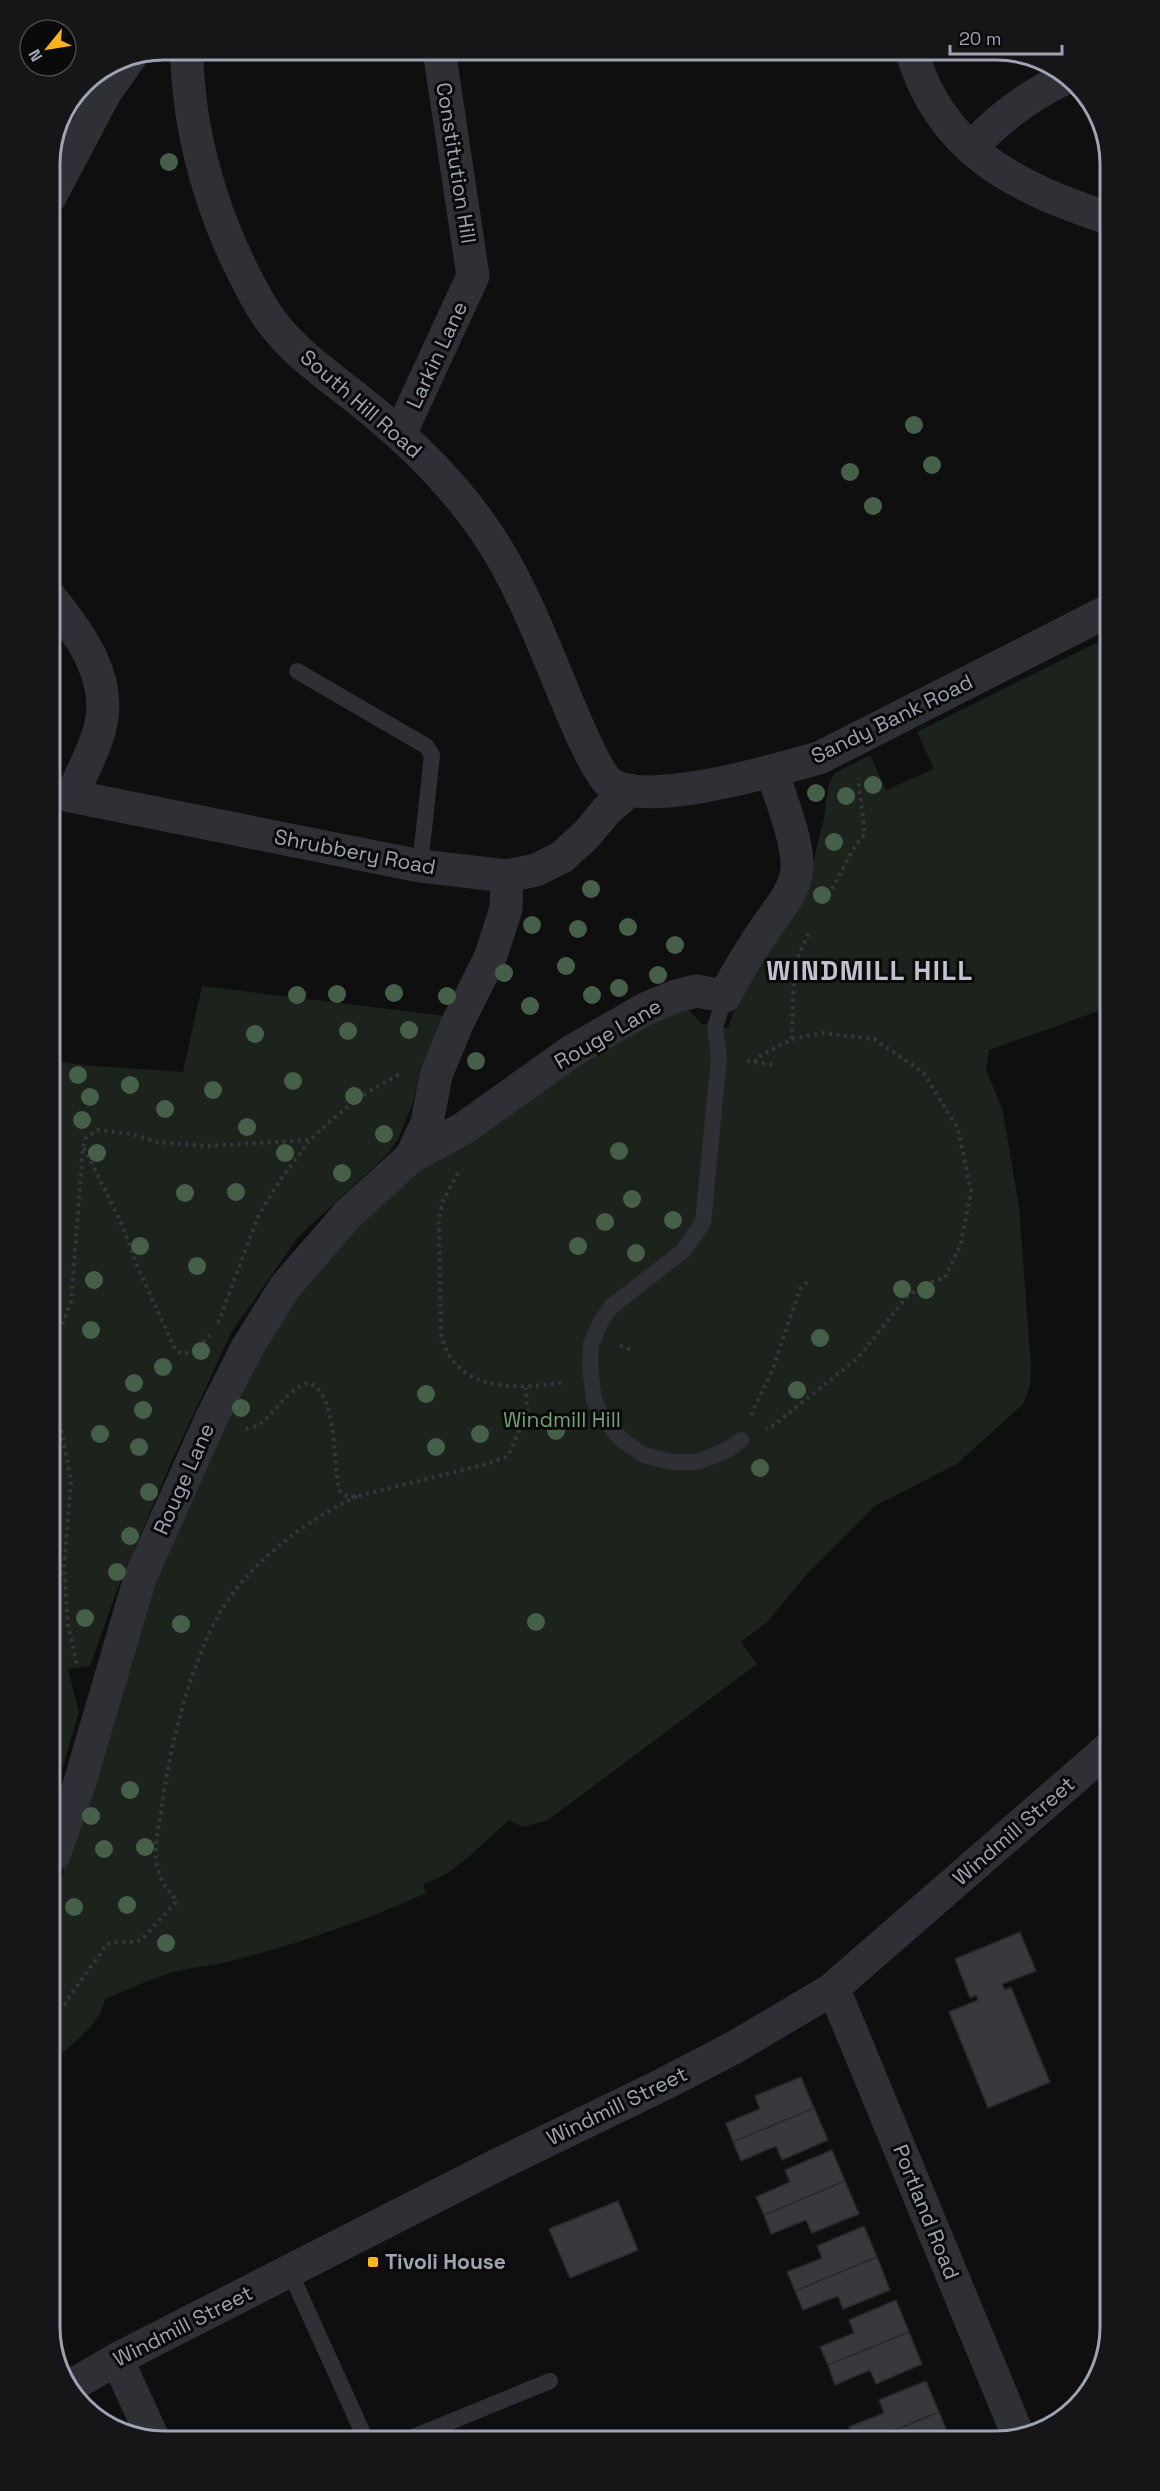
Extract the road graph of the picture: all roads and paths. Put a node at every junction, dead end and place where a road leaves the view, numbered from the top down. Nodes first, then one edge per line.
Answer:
1 (187, 60) edge
2 (441, 60) edge
3 (915, 60) edge
4 (121, 70) edge
5 (1059, 81) edge
6 (972, 147) junction
7 (60, 178) edge
8 (1100, 215) edge
9 (473, 276) joint
10 (400, 434) junction
11 (60, 609) edge
12 (1100, 615) edge
13 (297, 671) dead end
14 (772, 771) junction
15 (858, 773) dead end
16 (630, 790) junction
17 (62, 794) edge
18 (420, 866) junction
19 (507, 876) junction
20 (827, 898) dead end
21 (812, 927) dead end
22 (725, 996) junction
23 (792, 1039) junction
24 (775, 1065) dead end
25 (440, 1066) junction
26 (310, 1140) junction
27 (83, 1147) junction
28 (411, 1157) junction
29 (460, 1168) dead end
30 (810, 1279) dead end
31 (60, 1331) edge
32 (590, 1378) junction
33 (526, 1388) junction
34 (60, 1423) edge
35 (240, 1429) dead end
36 (741, 1440) junction
37 (358, 1496) junction
38 (77, 1668) dead end
39 (1100, 1756) edge
40 (60, 1838) edge
41 (831, 1990) junction
42 (60, 2010) edge
43 (290, 2272) junction
44 (117, 2360) junction
45 (550, 2380) dead end
46 (77, 2383) edge
47 (1016, 2429) edge
48 (149, 2430) edge
49 (362, 2431) edge
50 (428, 2431) edge

1 - 10 street, South Hill Road
2 - 9 street, Constitution Hill
3 - 6 street
4 - 7 street
5 - 6 street
6 - 8 street
9 - 10 street, Larkin Lane
10 - 16 street, South Hill Road
11 - 17 street
12 - 14 street, Sandy Bank Road
13 - 18 lane
14 - 16 street, Sandy Bank Road
14 - 22 street
15 - 20 path
16 - 19 street, Shrubbery Road
17 - 18 street, Shrubbery Road
18 - 19 street, Shrubbery Road
19 - 25 street, Rouge Lane
21 - 23 path
22 - 28 street, Rouge Lane
22 - 32 lane
23 - 24 path
23 - 36 path
25 - 26 path
25 - 28 street, Rouge Lane
26 - 27 path
26 - 27 path
27 - 31 path
28 - 40 street, Rouge Lane
29 - 33 path
30 - 36 path
32 - 33 path
32 - 36 lane
33 - 37 path
34 - 38 path
35 - 37 path
37 - 42 path
39 - 41 street, Windmill Street
41 - 43 street, Windmill Street
41 - 47 street, Portland Road
43 - 44 street, Windmill Street
43 - 49 lane
44 - 46 street, Windmill Street
44 - 48 street
45 - 50 lane

